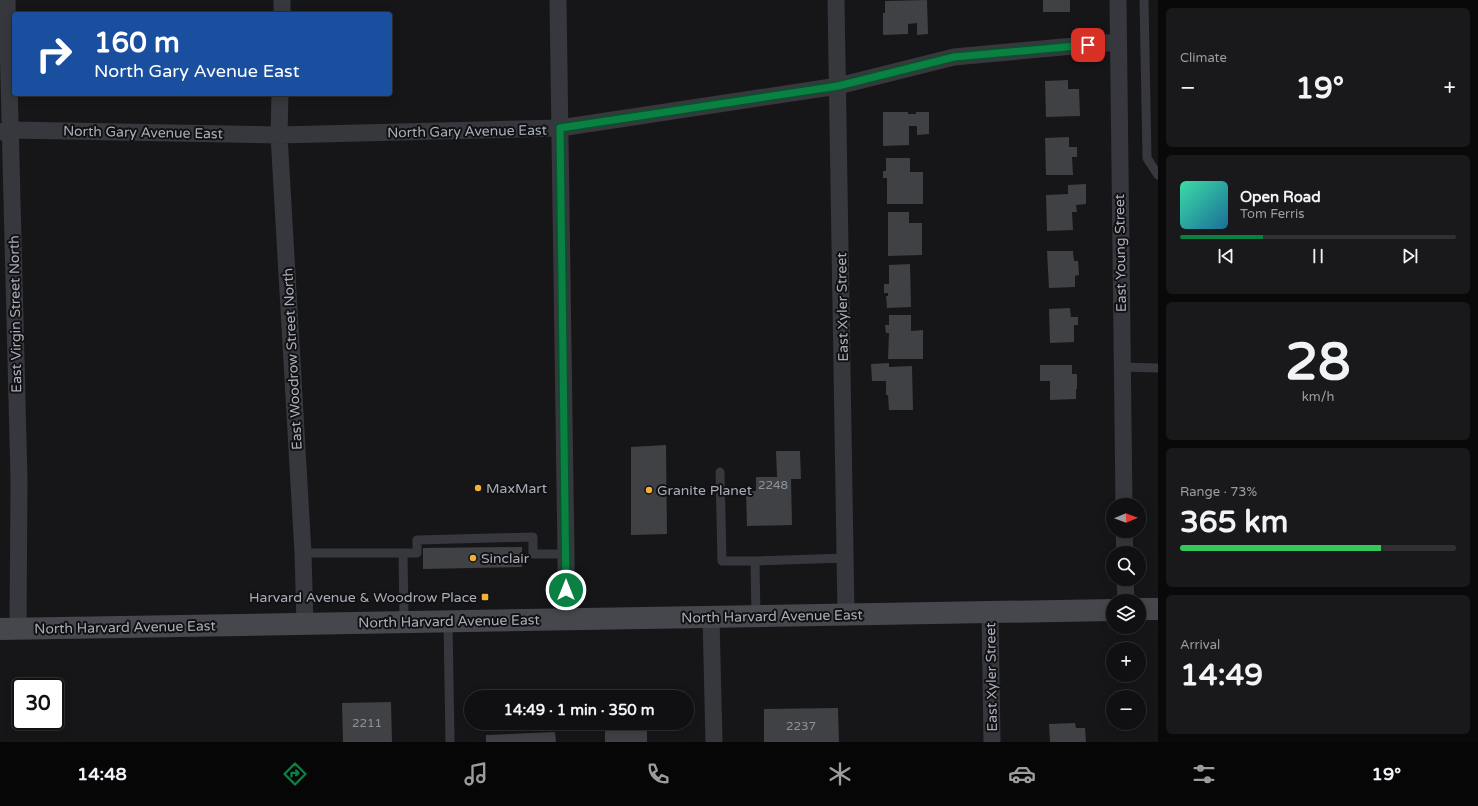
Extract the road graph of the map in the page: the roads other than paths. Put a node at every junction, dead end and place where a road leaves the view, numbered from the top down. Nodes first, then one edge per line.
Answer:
1 (7, 0) edge
2 (282, 0) edge
3 (558, 0) edge
4 (836, 0) edge
5 (1118, 0) edge
6 (1144, 0) edge
7 (282, 12) edge
8 (1118, 42) junction
9 (838, 86) junction
10 (280, 96) edge
11 (560, 128) junction
12 (6, 131) edge
13 (279, 135) junction
14 (1158, 176) edge
15 (1122, 367) junction
16 (1158, 368) edge
17 (720, 472) dead end
18 (1124, 498) edge
19 (303, 553) junction
20 (403, 553) junction
21 (566, 554) junction
22 (846, 558) junction
23 (755, 561) junction
24 (1146, 609) edge
25 (1158, 609) edge
26 (1106, 610) edge
27 (990, 612) junction
28 (846, 614) junction
29 (756, 616) junction
30 (711, 617) junction
31 (566, 619) junction
32 (448, 621) junction
33 (404, 622) junction
34 (305, 624) junction
35 (9, 629) edge
36 (450, 742) edge
37 (714, 742) edge
38 (992, 742) edge

1 - 12 street, East Virgin Street North
2 - 7 street
3 - 11 street
4 - 9 street, East Xyler Street
5 - 8 street, East Young Street
6 - 14 lane
8 - 9 street, North Gary Avenue East
8 - 15 street, East Young Street
9 - 11 street, North Gary Avenue East
9 - 22 street, East Xyler Street
10 - 13 street, East Woodrow Street North
11 - 13 street, North Gary Avenue East
11 - 21 street
12 - 13 street, North Gary Avenue East
12 - 35 street, East Virgin Street North
13 - 19 street, East Woodrow Street North
15 - 16 lane
15 - 18 street, East Young Street
17 - 23 lane
19 - 20 lane
19 - 34 street, East Woodrow Street North
20 - 21 lane
20 - 33 lane
21 - 31 street
22 - 23 lane
22 - 28 street, East Xyler Street
23 - 29 lane
24 - 25 main road
26 - 27 main road, North Harvard Avenue East
27 - 28 main road, North Harvard Avenue East
27 - 38 street, East Xyler Street
28 - 29 main road, North Harvard Avenue East
29 - 30 main road, North Harvard Avenue East
30 - 31 main road, North Harvard Avenue East
30 - 37 street
31 - 32 main road, North Harvard Avenue East
32 - 33 main road, North Harvard Avenue East
32 - 36 lane
33 - 34 main road, North Harvard Avenue East
34 - 35 main road, North Harvard Avenue East

